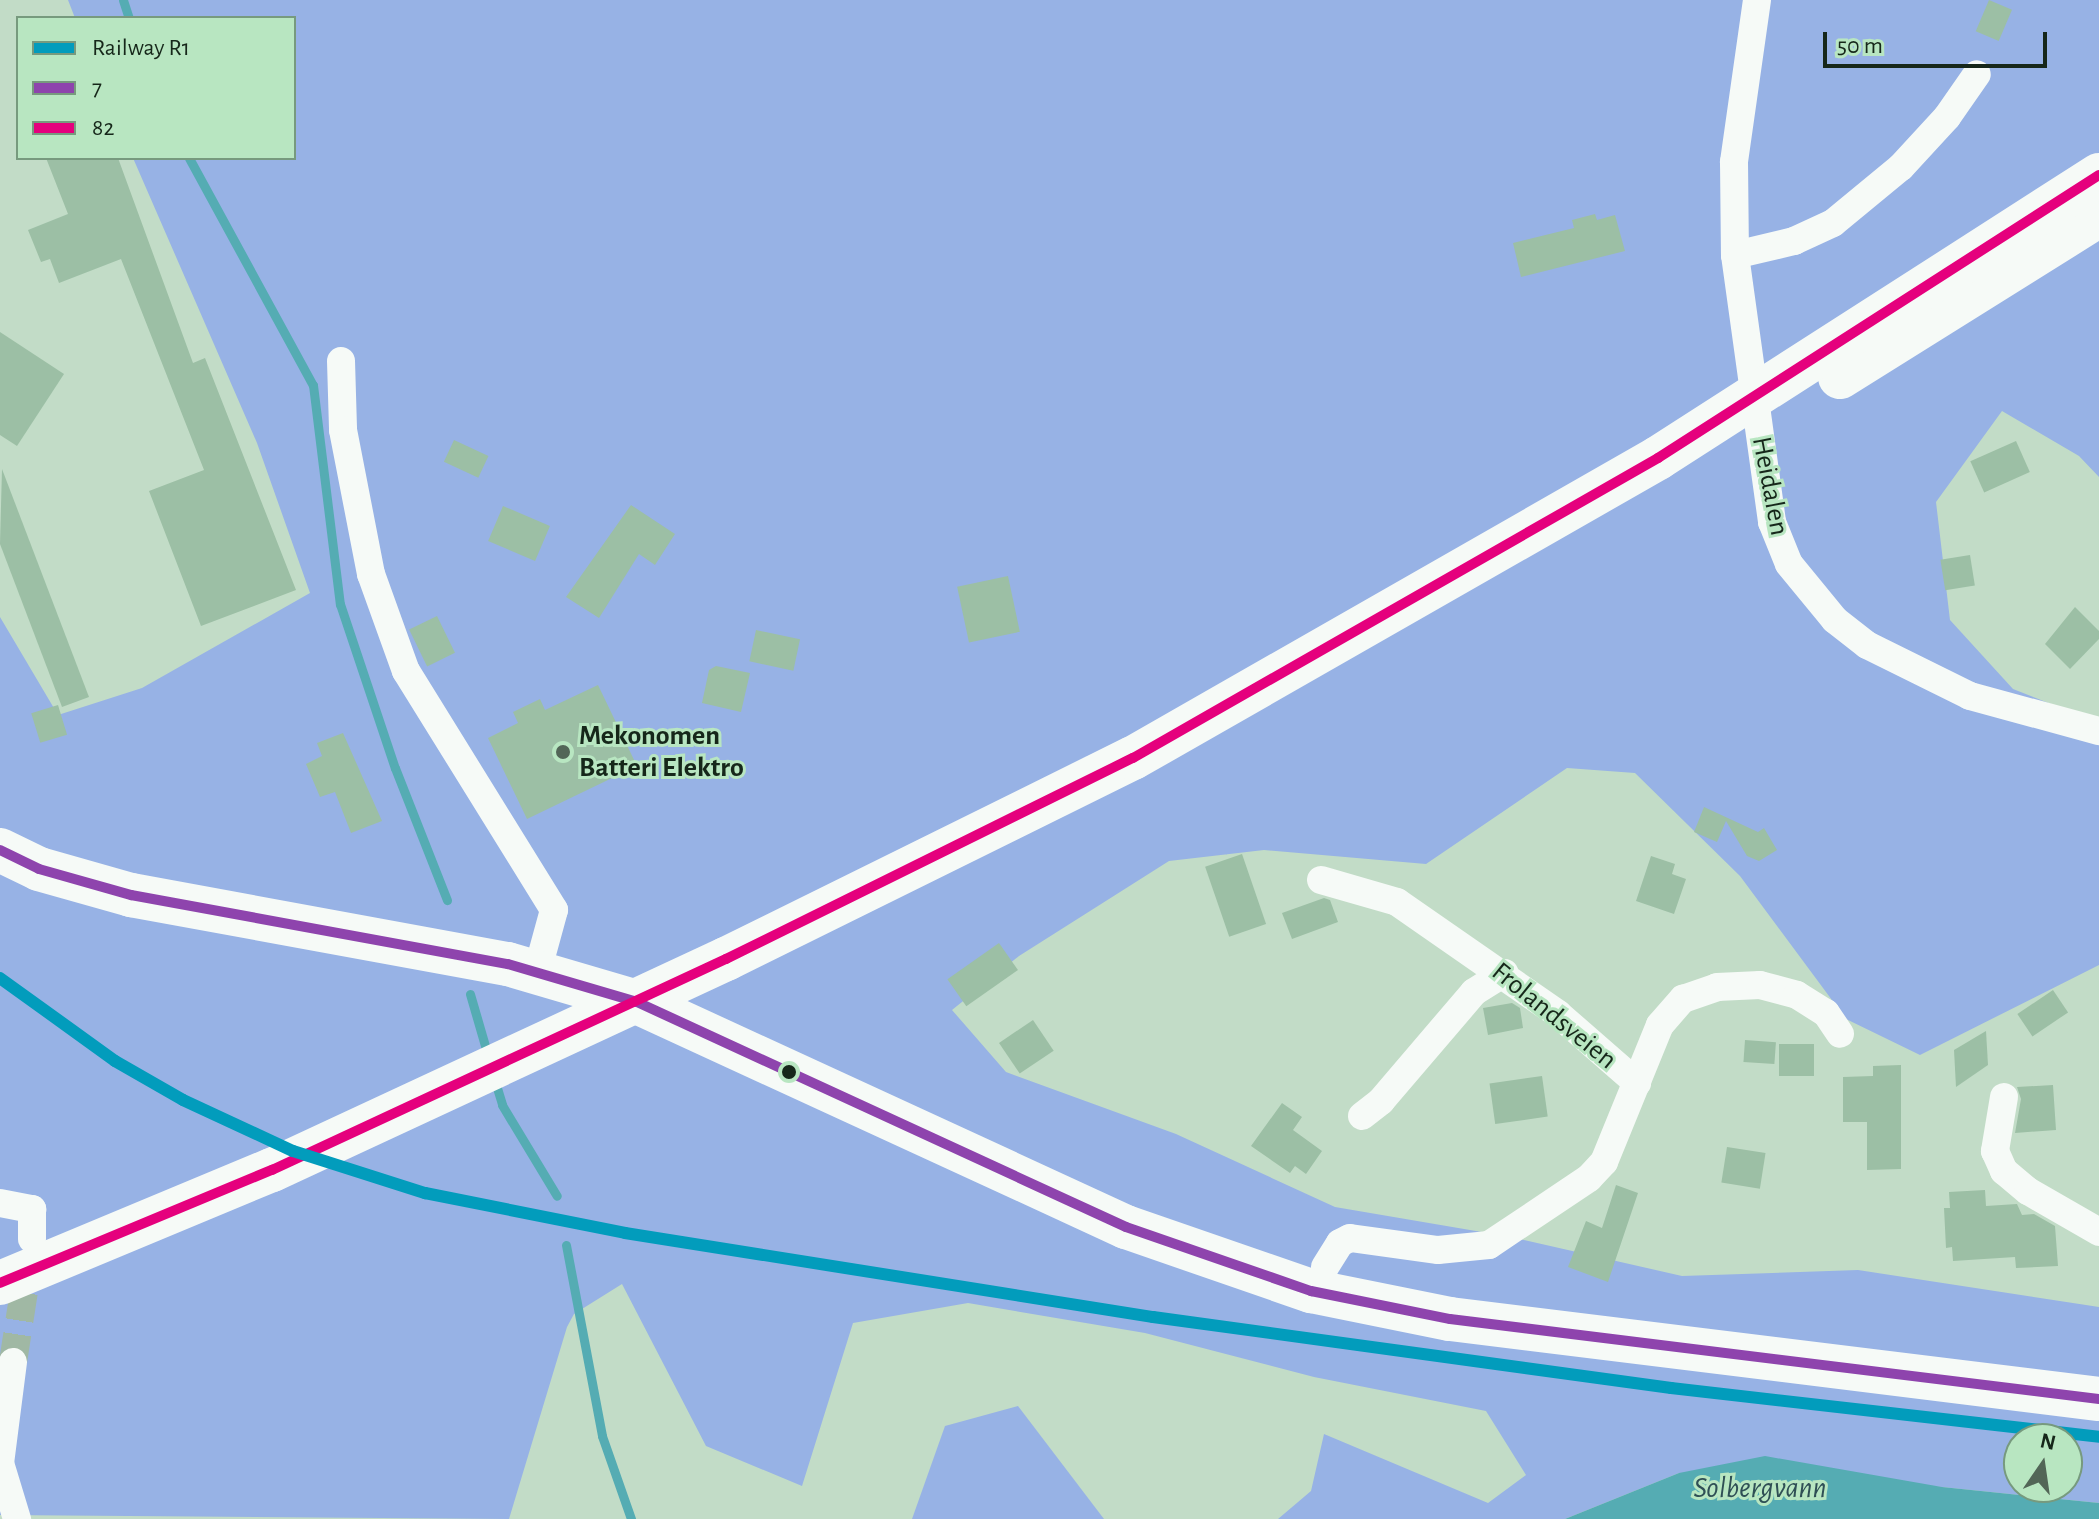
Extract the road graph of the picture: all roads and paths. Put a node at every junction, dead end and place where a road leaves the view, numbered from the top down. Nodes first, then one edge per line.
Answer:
1 (1757, 0) edge
2 (1977, 74) dead end
3 (2099, 175) edge
4 (2099, 215) edge
5 (1735, 255) junction
6 (341, 361) dead end
7 (2099, 731) edge
8 (1006, 833) junction
9 (0, 850) edge
10 (1321, 880) dead end
11 (537, 972) junction
12 (1504, 973) junction
13 (1840, 1034) dead end
14 (1637, 1083) junction
15 (2004, 1097) dead end
16 (1362, 1116) dead end
17 (285, 1176) junction
18 (0, 1203) edge
19 (2099, 1232) edge
20 (32, 1239) tunnel mouth
21 (1325, 1267) dead end
22 (0, 1283) edge
23 (0, 1311) edge
24 (13, 1362) tunnel mouth
25 (2099, 1399) edge
26 (17, 1519) edge

1 - 5 street, Heidalen
2 - 5 street
3 - 8 main road
4 - 8 main road
5 - 7 street, Heidalen
6 - 11 street
8 - 17 main road
9 - 11 main road
10 - 12 street, Frolandsveien
11 - 25 main road
12 - 14 street, Frolandsveien
12 - 16 street
13 - 14 street
14 - 21 street, Frolandsveien
15 - 19 street
17 - 22 main road
17 - 23 main road
18 - 20 street
24 - 26 street

